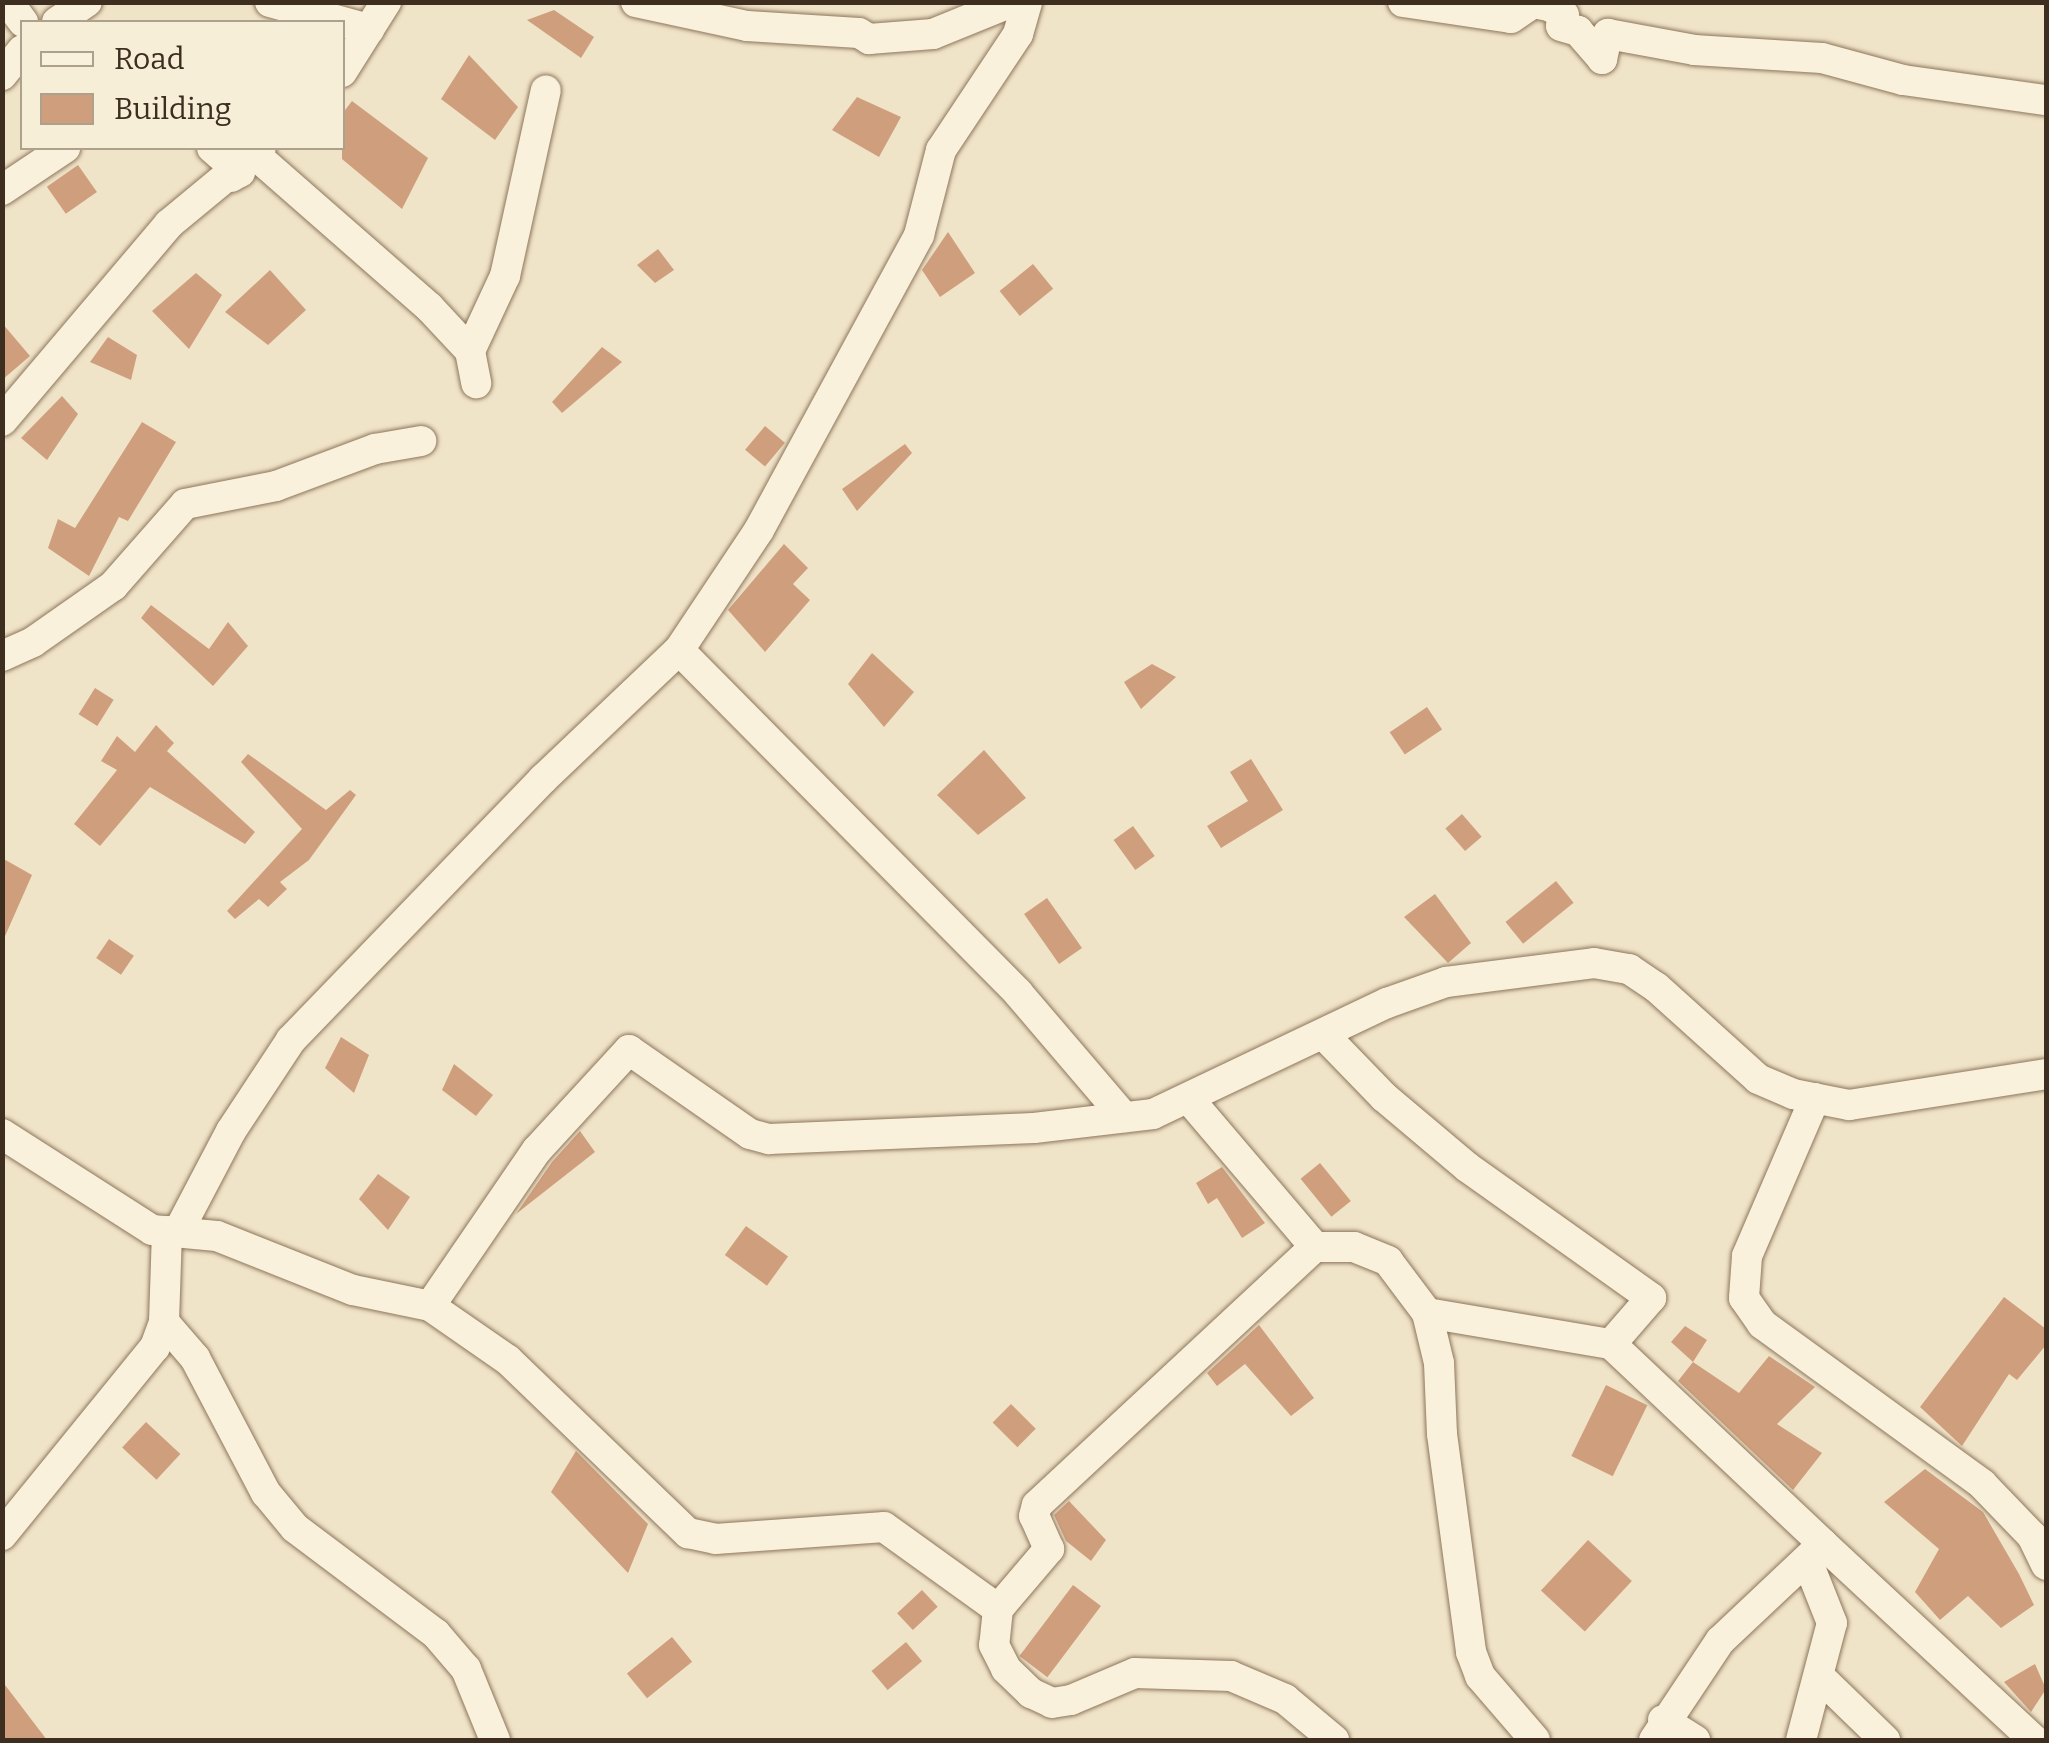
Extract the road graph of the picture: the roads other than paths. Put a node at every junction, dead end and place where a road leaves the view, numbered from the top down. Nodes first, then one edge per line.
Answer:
1 (87, 2) edge
2 (270, 2) edge
3 (386, 2) edge
4 (636, 2) edge
5 (1012, 2) edge
6 (1027, 2) edge
7 (1403, 2) edge
8 (60, 20) edge
9 (320, 20) edge
10 (356, 33) edge
11 (345, 64) edge
12 (546, 90) dead end
13 (2046, 100) edge
14 (62, 150) edge
15 (216, 150) edge
16 (241, 164) edge
17 (2, 190) edge
18 (470, 351) junction
19 (476, 384) dead end
20 (2, 421) edge
21 (421, 441) dead end
22 (679, 650) junction
23 (2, 656) edge
24 (1323, 1034) junction
25 (2046, 1074) edge
26 (1814, 1098) junction
27 (1189, 1099) junction
28 (1124, 1118) junction
29 (2, 1134) edge
30 (172, 1232) junction
31 (1316, 1247) junction
32 (430, 1306) junction
33 (1428, 1313) junction
34 (164, 1322) junction
35 (1611, 1344) junction
36 (2, 1535) edge
37 (1815, 1551) junction
38 (2046, 1565) edge
39 (998, 1609) junction
40 (1822, 1679) junction
41 (1658, 1730) edge
42 (495, 1740) edge
43 (1334, 1740) edge
44 (1536, 1740) edge
45 (1695, 1740) edge
46 (1801, 1740) edge
47 (1885, 1740) edge
48 (2034, 1740) edge

1 - 8 street
2 - 9 street
3 - 10 street
4 - 5 street
6 - 22 street
7 - 13 street
10 - 11 street
12 - 18 street
14 - 17 street
15 - 16 street
16 - 18 street
16 - 20 street
18 - 19 street
21 - 23 street
22 - 28 street
22 - 30 street
24 - 26 street
24 - 27 street
24 - 35 street
25 - 26 street
26 - 38 street
27 - 28 street
27 - 31 street
28 - 32 street
29 - 30 street
30 - 32 street
30 - 34 street
31 - 33 street
31 - 39 street
32 - 39 street
33 - 35 street
33 - 44 street
34 - 36 street
34 - 42 street
35 - 37 street
37 - 40 street
37 - 41 street
37 - 48 street
39 - 43 street
40 - 46 street
40 - 47 street
41 - 45 street

